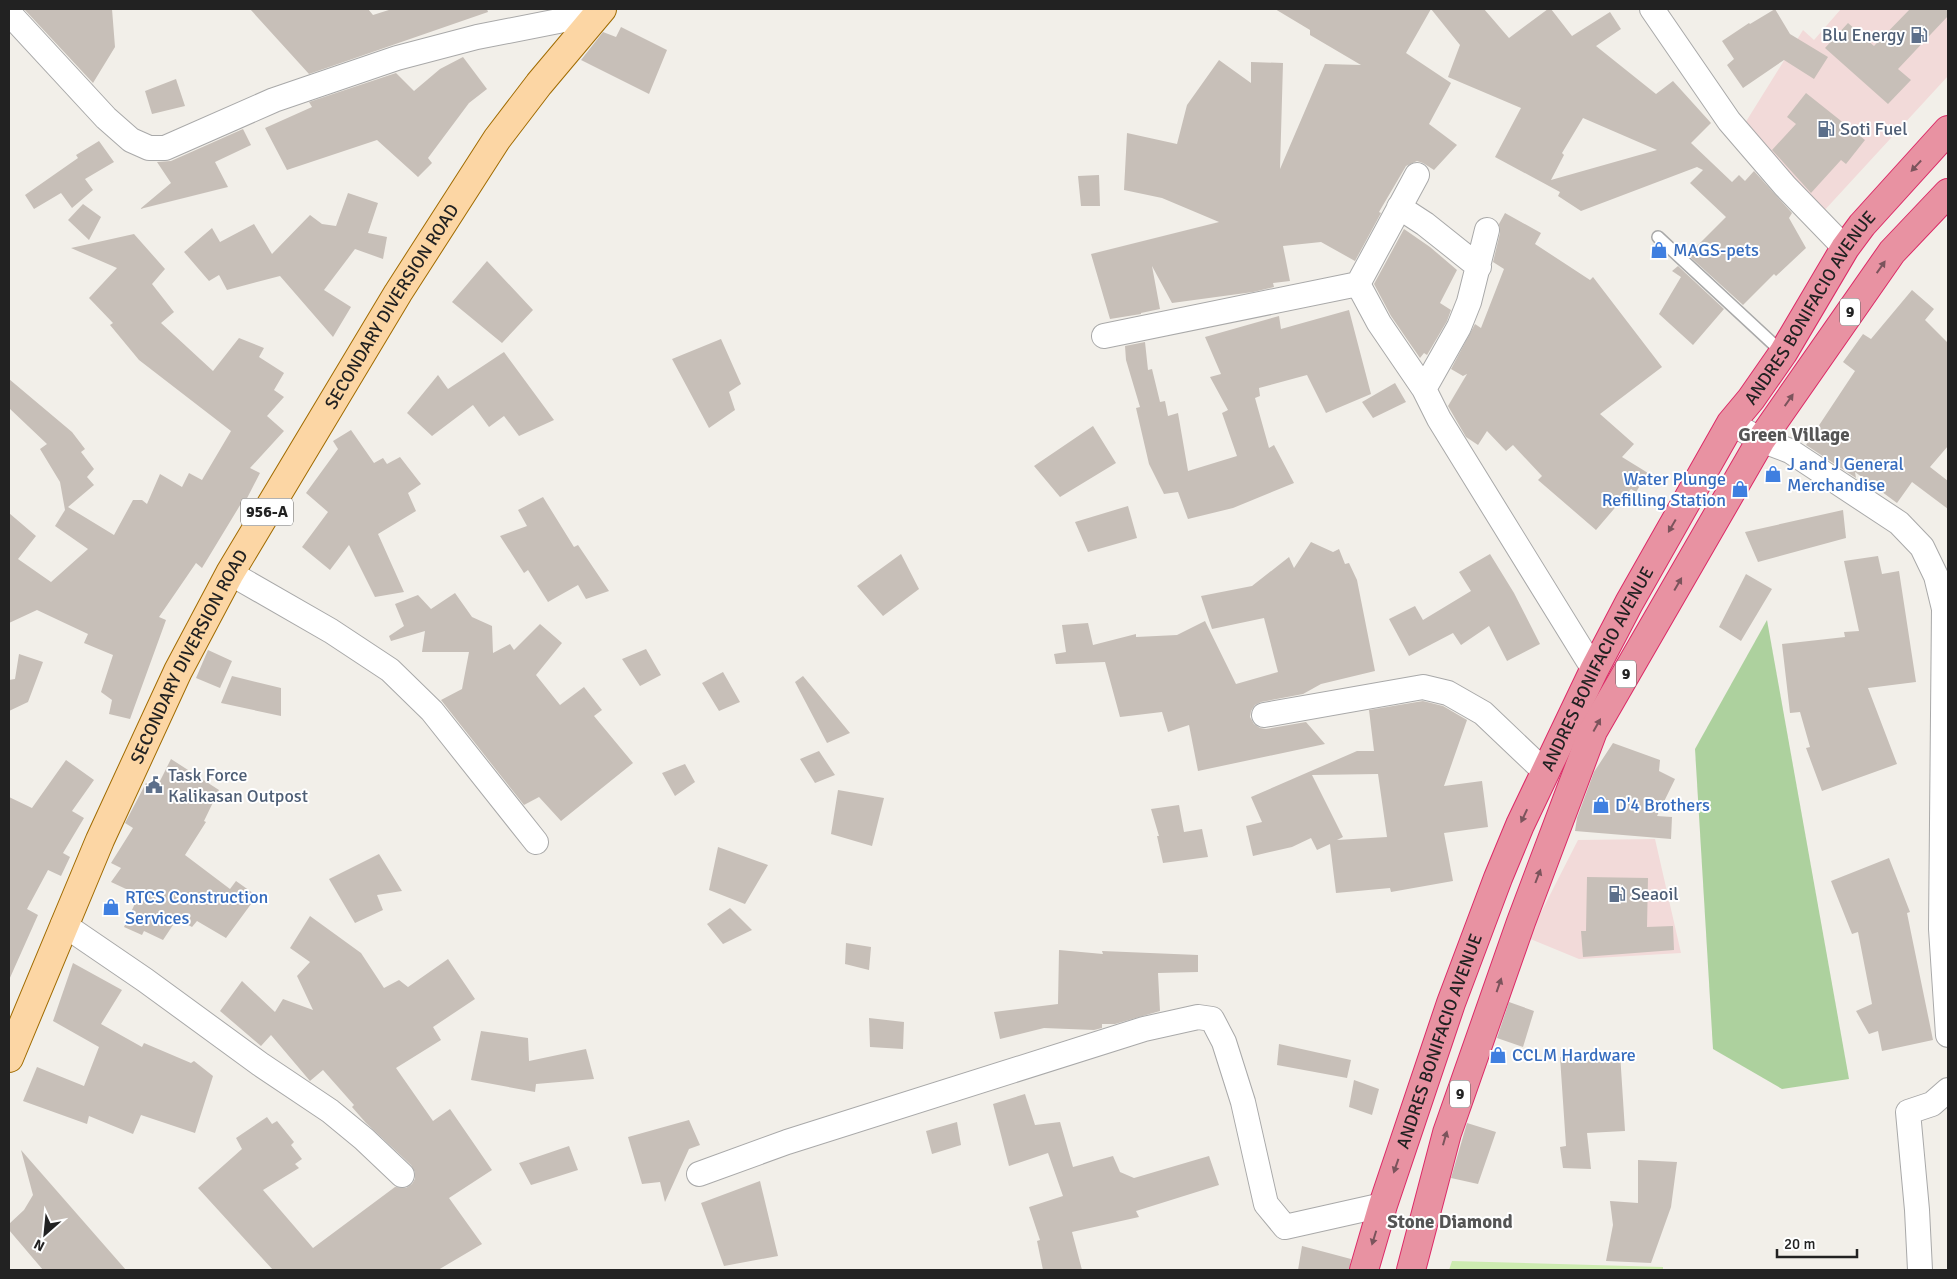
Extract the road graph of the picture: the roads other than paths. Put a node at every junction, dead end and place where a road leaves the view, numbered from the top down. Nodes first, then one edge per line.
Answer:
1 (1652, 9) edge
2 (600, 11) edge
3 (9, 13) edge
4 (1948, 130) edge
5 (1417, 175) dead end
6 (1948, 193) edge
7 (1399, 207) junction
8 (1487, 230) dead end
9 (1658, 237) dead end
10 (1845, 248) junction
11 (1479, 267) junction
12 (1358, 284) junction
13 (1104, 336) dead end
14 (1783, 353) junction
15 (1424, 389) junction
16 (1731, 423) junction
17 (1761, 440) junction
18 (230, 573) junction
19 (1947, 665) edge
20 (1594, 670) junction
21 (1264, 715) dead end
22 (1545, 772) junction
23 (536, 842) dead end
24 (63, 924) junction
25 (1948, 1035) edge
26 (9, 1058) edge
27 (1948, 1090) edge
28 (699, 1174) dead end
29 (402, 1175) dead end
30 (1383, 1205) junction
31 (1364, 1270) edge
32 (1411, 1270) edge
33 (1920, 1270) edge

1 - 10 street
2 - 3 street
2 - 18 main road, SECONDARY DIVERSION ROAD / 956-A
4 -> 10 highway, ANDRES BONIFACIO AVENUE / 9
5 - 7 street
17 -> 6 highway, ANDRES BONIFACIO AVENUE / 9
7 - 11 street
7 - 12 street
8 - 11 street
9 - 14 lane
10 - 14 highway, ANDRES BONIFACIO AVENUE / 9
11 - 15 street
12 - 13 street
12 - 15 street
14 - 16 highway, ANDRES BONIFACIO AVENUE / 9
15 - 20 street
16 - 17 street
16 -> 20 highway, ANDRES BONIFACIO AVENUE / 9
17 - 19 street
32 -> 17 highway, ANDRES BONIFACIO AVENUE / 9
18 - 23 street
18 - 24 main road, SECONDARY DIVERSION ROAD / 956-A
19 - 25 street
20 - 22 highway, ANDRES BONIFACIO AVENUE / 9
21 - 22 street
22 -> 30 highway, ANDRES BONIFACIO AVENUE / 9
24 - 26 main road, SECONDARY DIVERSION ROAD / 956-A
24 - 29 street
27 - 33 street
28 - 30 street
30 -> 31 highway, ANDRES BONIFACIO AVENUE / 9

